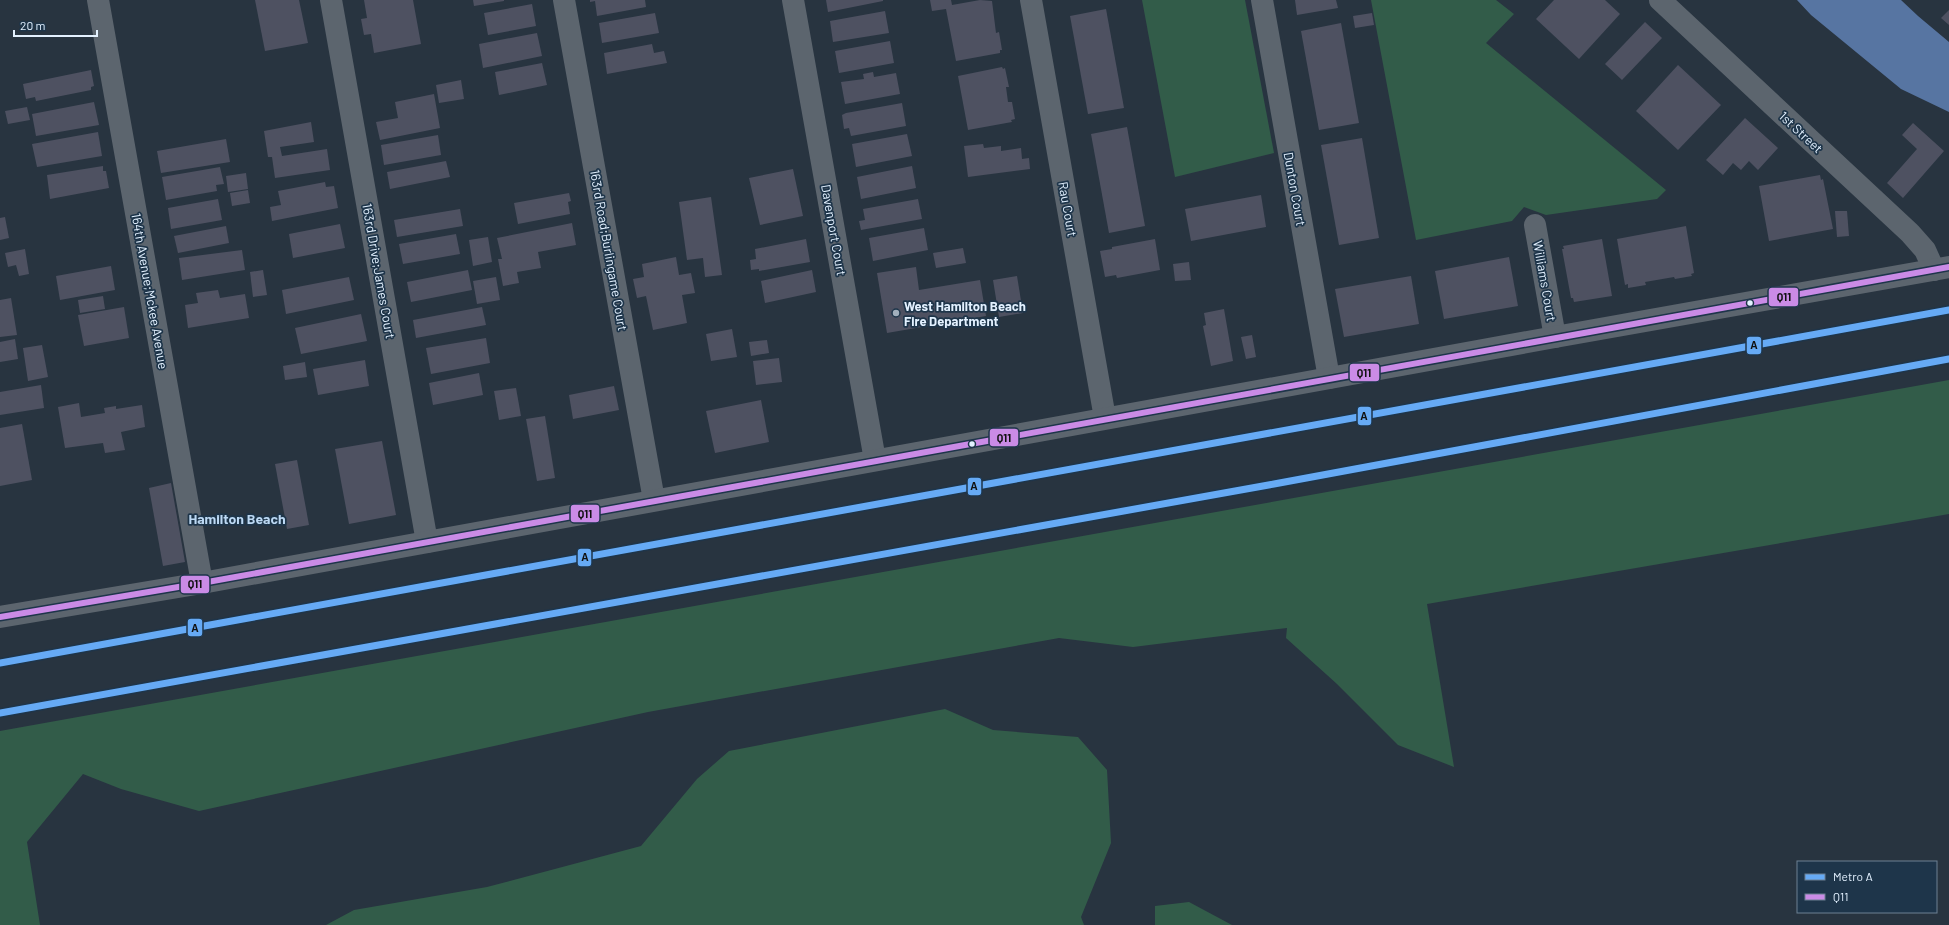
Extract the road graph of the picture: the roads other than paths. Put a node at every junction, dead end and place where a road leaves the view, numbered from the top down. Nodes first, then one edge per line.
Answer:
1 (98, 0) edge
2 (332, 0) edge
3 (564, 0) edge
4 (793, 0) edge
5 (1031, 0) edge
6 (1262, 0) edge
7 (1660, 0) edge
8 (1535, 225) dead end
9 (1942, 269) edge
10 (1555, 336) junction
11 (1329, 378) junction
12 (1105, 418) junction
13 (875, 460) junction
14 (654, 500) junction
15 (427, 542) junction
16 (202, 583) junction
17 (0, 618) edge

1 - 16 street, 164th Avenue;Mckee Avenue
2 - 15 street, 163rd Drive;James Court
3 - 14 street, 163rd Road;Burlingame Court
4 - 13 street, Davenport Court
5 - 12 street, Rau Court
6 - 11 street, Dunton Court
7 - 9 street, 1st Street
8 - 10 street, Williams Court
9 - 10 street
10 - 11 street
11 - 12 street
12 - 13 street
13 - 14 street
14 - 15 street
15 - 16 street
16 - 17 street

